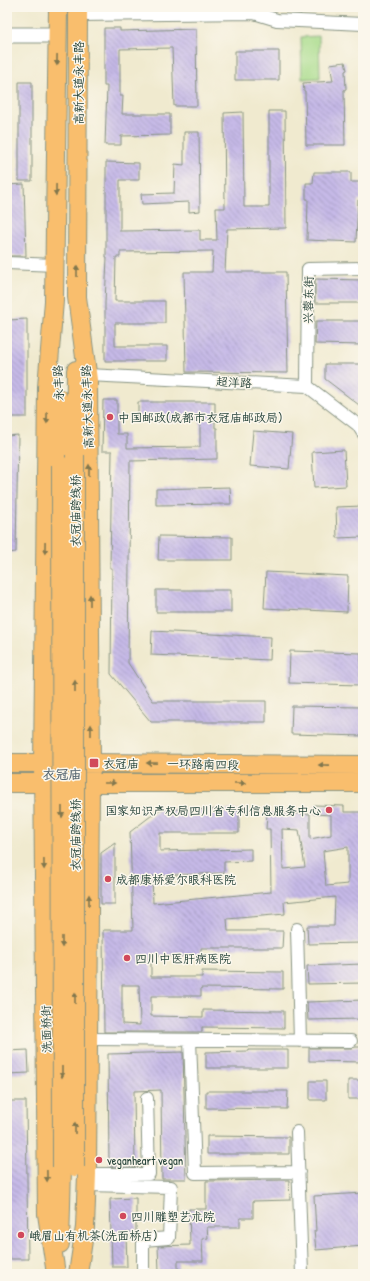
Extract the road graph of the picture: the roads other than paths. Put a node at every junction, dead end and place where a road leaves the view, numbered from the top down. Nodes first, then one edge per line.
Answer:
1 (58, 7) edge
2 (78, 11) edge
3 (363, 24) edge
4 (7, 34) edge
5 (58, 35) junction
6 (7, 263) edge
7 (55, 265) junction
8 (363, 268) edge
9 (77, 297) junction
10 (54, 301) junction
11 (88, 375) junction
12 (307, 386) junction
13 (363, 433) edge
14 (68, 460) junction
15 (7, 763) edge
16 (43, 763) junction
17 (91, 763) junction
18 (363, 765) edge
19 (7, 783) edge
20 (43, 783) junction
21 (90, 783) junction
22 (363, 783) edge
23 (297, 929) dead end
24 (88, 1040) junction
25 (190, 1040) junction
26 (300, 1041) junction
27 (351, 1041) dead end
28 (147, 1098) dead end
29 (297, 1132) dead end
30 (298, 1172) junction
31 (78, 1173) junction
32 (58, 1274) edge
33 (78, 1274) edge
34 (143, 1274) edge
35 (302, 1274) edge

1 - 5 main road, 高新大道永丰路
2 - 3 street
9 -> 2 main road, 高新大道永丰路
4 - 5 street
5 -> 7 main road, 高新大道永丰路
6 - 7 street
7 - 10 main road, 高新大道永丰路
8 - 12 street, 兴蓉东街
9 - 11 main road, 高新大道永丰路
9 - 14 main road, 永丰路
10 - 14 main road, 永丰路
10 -> 16 main road, 高新大道永丰路
11 - 12 street, 超洋路
17 -> 11 main road, 高新大道永丰路
12 - 13 street
14 - 31 main road, 衣冠庙跨线桥, bridge
15 - 16 main road, 一环路南四段
16 - 17 main road, 一环路南四段
16 - 20 main road, 高新大道永丰路
18 -> 17 main road, 一环路南四段
17 - 21 main road, 高新大道永丰路
19 - 20 main road, 一环路南四段
20 - 21 main road, 一环路南四段
20 -> 32 main road, 洗面桥街
21 -> 22 main road, 一环路南四段
24 -> 21 main road, 洗面桥街
23 - 26 street
24 - 25 street
24 - 31 main road, 洗面桥街
25 - 26 street
25 - 30 street
26 - 27 street
28 - 31 street
29 - 30 street
30 - 35 street
31 - 32 main road, 洗面桥街
31 - 33 main road, 洗面桥街
31 - 34 street

